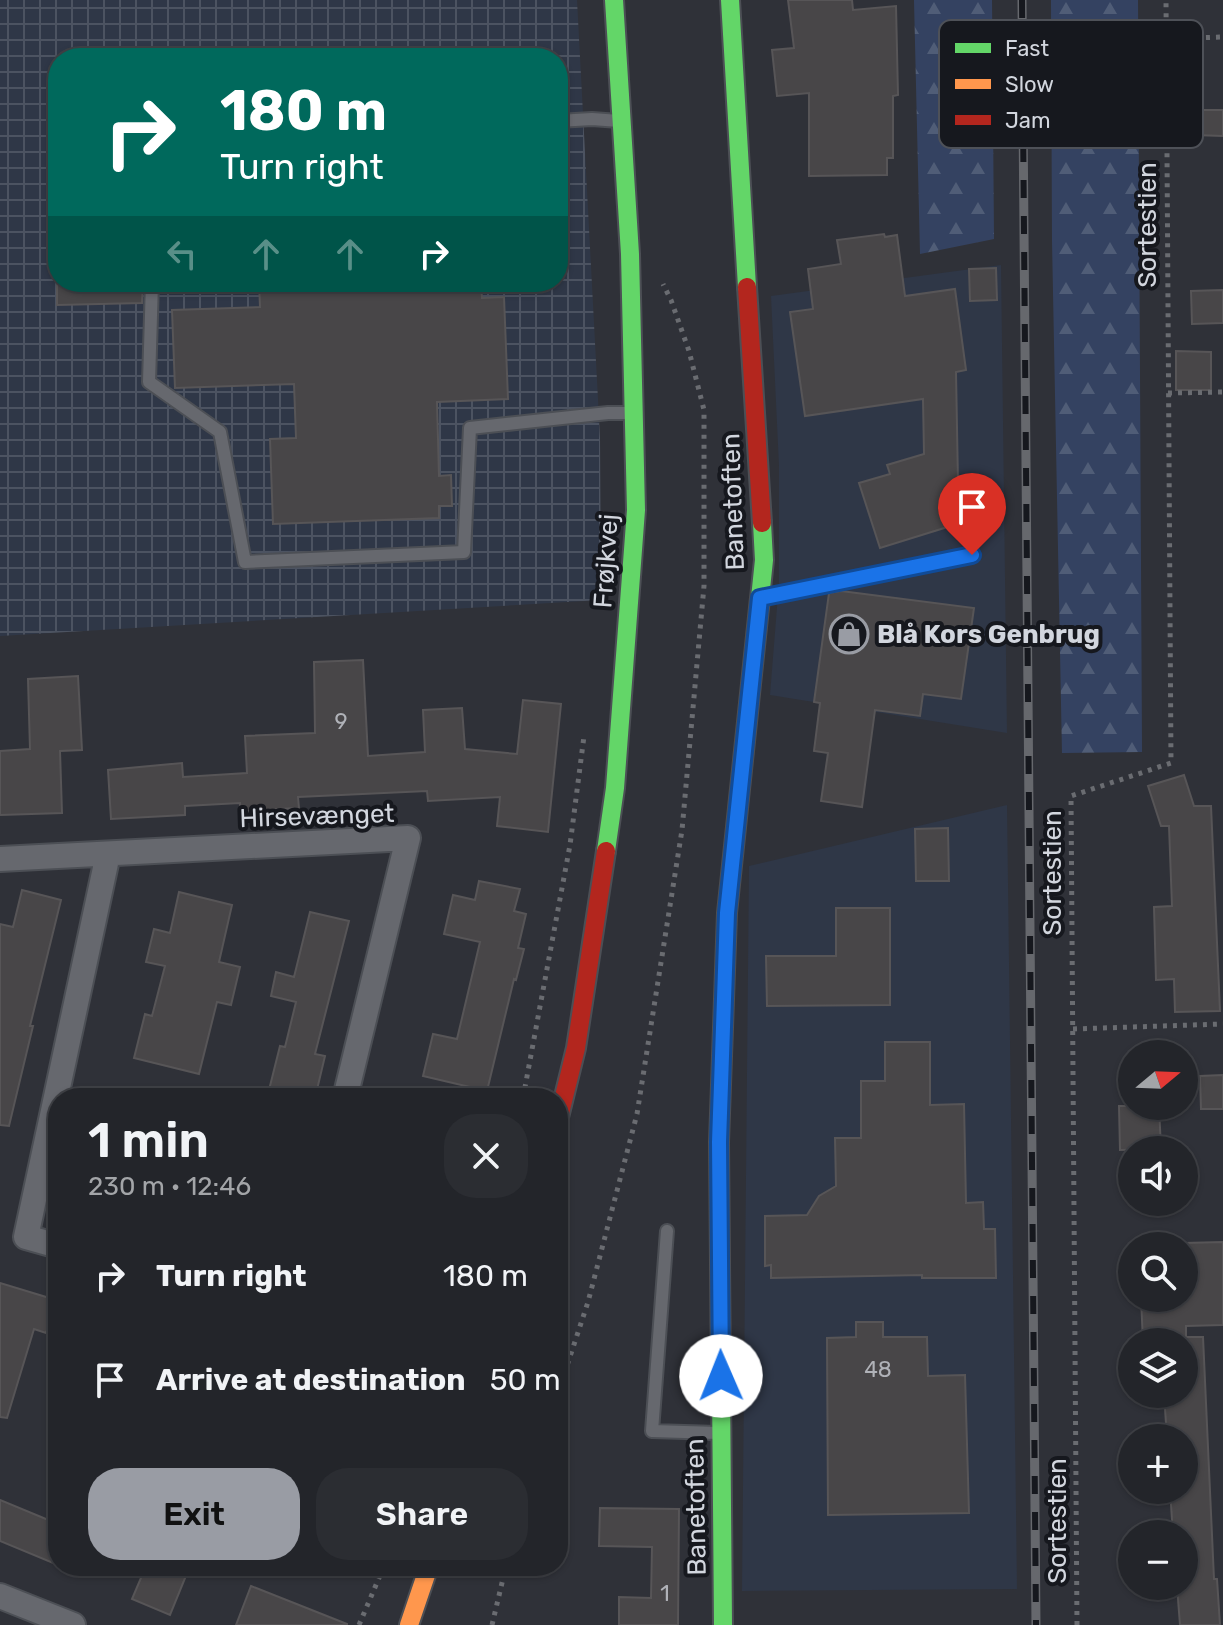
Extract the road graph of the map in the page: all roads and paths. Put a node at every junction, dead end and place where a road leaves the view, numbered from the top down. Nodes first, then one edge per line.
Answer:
1 (614, 0) edge
2 (730, 0) edge
3 (1223, 37) edge
4 (1203, 38) edge
5 (568, 120) edge
6 (622, 122) junction
7 (1167, 148) edge
8 (630, 254) junction
9 (152, 292) edge
10 (1223, 392) edge
11 (1168, 393) junction
12 (634, 413) junction
13 (972, 555) dead end
14 (760, 598) junction
15 (586, 725) dead end
16 (108, 854) junction
17 (0, 859) edge
18 (1223, 1024) edge
19 (1073, 1029) junction
20 (58, 1088) edge
21 (347, 1088) edge
22 (525, 1088) edge
23 (566, 1088) edge
24 (48, 1134) edge
25 (667, 1231) dead end
26 (48, 1243) edge
27 (568, 1363) edge
28 (721, 1433) junction
29 (380, 1576) edge
30 (426, 1576) edge
31 (504, 1576) edge
32 (0, 1596) edge
33 (73, 1625) edge
34 (359, 1625) edge
35 (409, 1625) edge
36 (492, 1625) edge
37 (723, 1625) edge
38 (1077, 1625) edge

1 - 6 street, Frøjkvej
2 - 14 street, Banetoften
3 - 4 path
5 - 6 lane
6 - 8 street, Frøjkvej
7 - 11 path, Sortestien
8 - 12 street, Frøjkvej
8 - 27 path
9 - 12 lane
10 - 11 path
11 - 19 path, Sortestien
12 - 23 street, Frøjkvej
13 - 14 lane
14 - 28 street, Banetoften
15 - 22 path
16 - 17 street, Hirsevænget
16 - 20 street
16 - 21 street, Hirsevænget
18 - 19 path
19 - 38 path, Sortestien
24 - 26 street
25 - 28 lane
28 - 37 street, Banetoften
29 - 34 path
30 - 35 street
31 - 36 path
32 - 33 street

